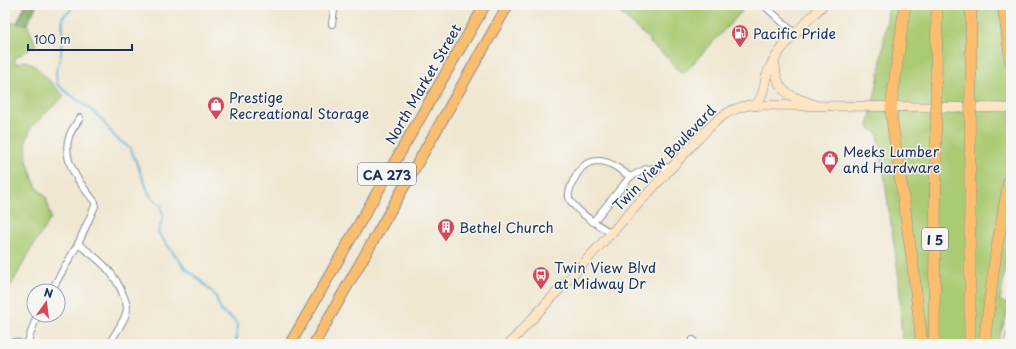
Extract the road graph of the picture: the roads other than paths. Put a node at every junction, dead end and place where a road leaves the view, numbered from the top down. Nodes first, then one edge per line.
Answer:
1 (337, 5) edge
2 (484, 5) edge
3 (508, 5) edge
4 (764, 5) edge
5 (823, 5) edge
6 (905, 5) edge
7 (937, 5) edge
8 (971, 5) edge
9 (1003, 5) edge
10 (332, 24) dead end
11 (795, 34) junction
12 (775, 58) junction
13 (1011, 62) edge
14 (756, 106) junction
15 (826, 107) junction
16 (891, 107) junction
17 (1011, 108) edge
18 (80, 118) dead end
19 (672, 167) junction
20 (1011, 170) edge
21 (630, 177) junction
22 (593, 222) junction
23 (611, 233) junction
24 (78, 244) junction
25 (56, 283) edge
26 (34, 323) edge
27 (1011, 334) edge
28 (14, 344) edge
29 (22, 344) edge
30 (27, 344) edge
31 (110, 344) edge
32 (290, 344) edge
33 (314, 344) edge
34 (509, 344) edge
35 (922, 344) edge
36 (934, 344) edge
37 (970, 344) edge
38 (984, 344) edge
39 (1008, 344) edge

1 - 10 street
2 - 32 main road, North Market Street / CA 273
3 - 33 main road, CA 273
4 - 11 street
5 - 11 street
6 - 16 highway
7 - 36 highway, I 5, bridge
8 - 37 highway, bridge
9 - 13 highway
11 - 12 street
12 - 14 street
12 - 15 street
14 - 15 street, Twin View Boulevard
14 - 19 street, Twin View Boulevard
15 - 16 street, Twin View Boulevard
16 - 17 street, Twin View Boulevard
16 - 35 highway
18 - 24 street
19 - 21 street
19 - 23 street, Twin View Boulevard
20 - 38 highway
21 - 22 street
21 - 22 street
22 - 23 street
23 - 34 street, Twin View Boulevard
24 - 25 street
24 - 31 street
26 - 30 street
27 - 39 street
28 - 29 street

